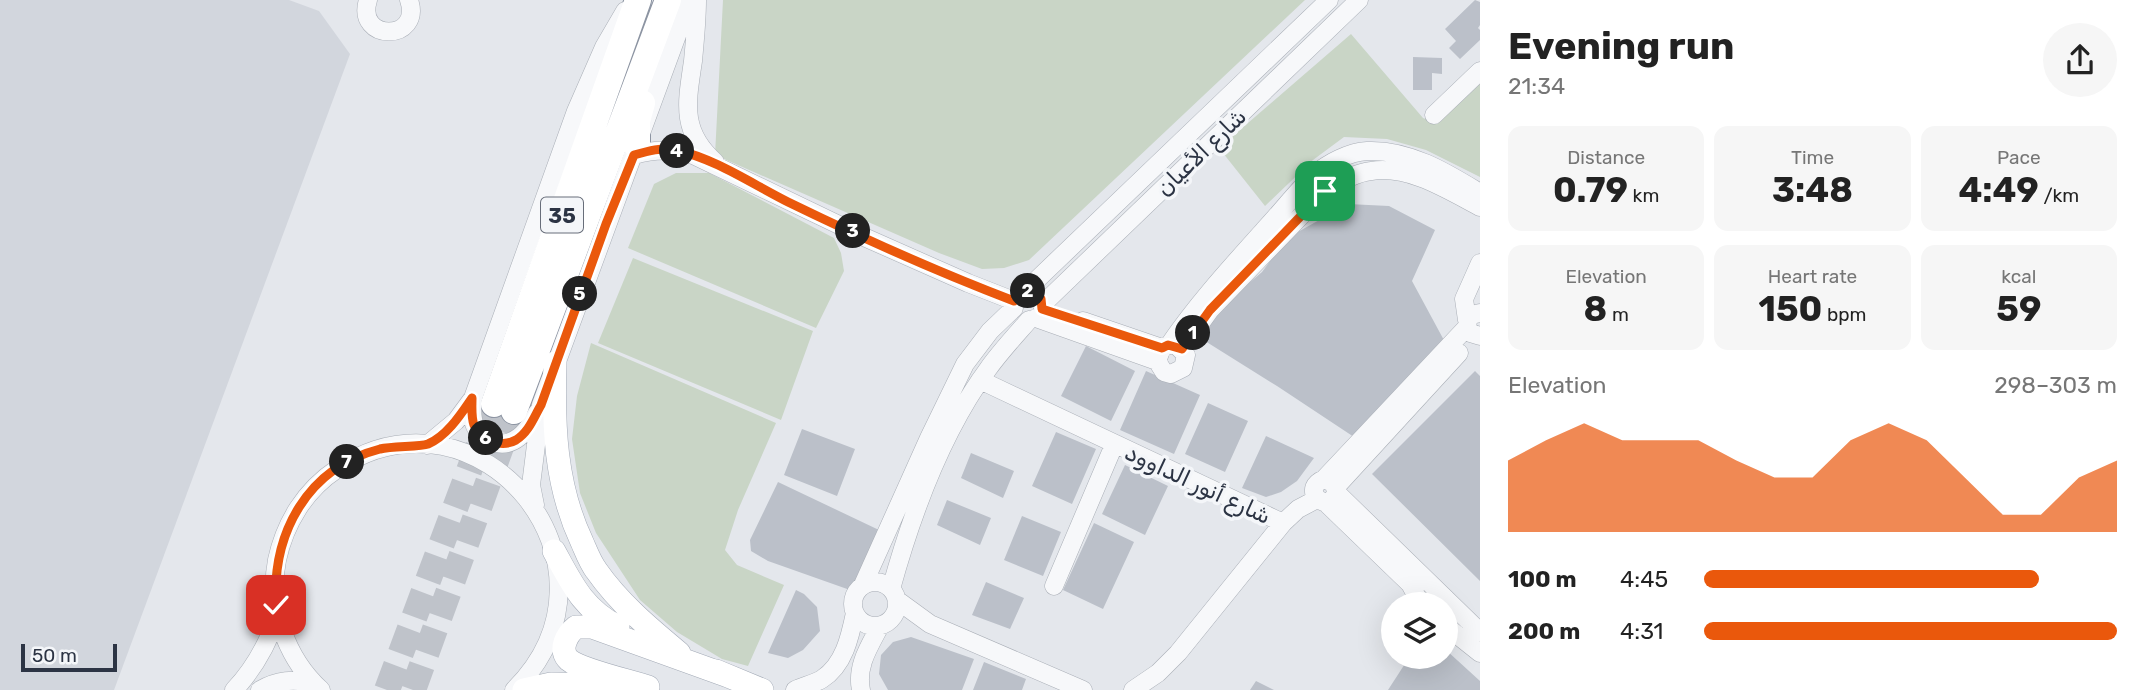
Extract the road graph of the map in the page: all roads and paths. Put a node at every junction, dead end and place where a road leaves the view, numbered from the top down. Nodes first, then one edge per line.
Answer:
1 (368, 0) edge
2 (409, 0) edge
3 (636, 0) edge
4 (667, 0) edge
5 (673, 0) edge
6 (690, 0) edge
7 (697, 0) edge
8 (1329, 0) edge
9 (1359, 0) edge
10 (1480, 71) edge
11 (1434, 115) dead end
12 (636, 150) junction
13 (723, 169) junction
14 (1480, 193) edge
15 (1480, 207) edge
16 (1480, 262) edge
17 (1017, 300) junction
18 (1037, 313) junction
19 (1474, 326) edge
20 (1167, 351) junction
21 (555, 363) junction
22 (980, 380) junction
23 (494, 404) junction
24 (541, 405) junction
25 (427, 444) junction
26 (1114, 445) junction
27 (1328, 492) junction
28 (536, 509) junction
29 (1283, 523) junction
30 (554, 551) junction
31 (863, 585) junction
32 (1054, 586) dead end
33 (1438, 591) joint
34 (1415, 592) edge
35 (894, 595) junction
36 (855, 613) junction
37 (278, 615) junction
38 (886, 623) junction
39 (930, 624) junction
40 (1480, 632) edge
41 (1458, 636) edge
42 (679, 653) junction
43 (1480, 653) edge
44 (728, 676) junction
45 (317, 686) edge
46 (652, 689) edge
47 (234, 690) edge
48 (260, 690) edge
49 (514, 690) edge
50 (524, 690) edge
51 (762, 690) edge
52 (795, 690) edge
53 (862, 690) edge
54 (1083, 690) edge
55 (1133, 690) edge

1 - 2 street
3 - 23 highway, 35
4 - 23 highway, 35
5 - 12 highway
6 - 12 street
7 - 13 street
8 - 17 street, شارع الأعيان
9 - 18 street, شارع الأعيان
10 - 11 street
12 - 13 street
12 - 21 street
13 - 17 street
14 - 20 street
15 - 20 street
16 - 19 street
17 - 18 street
17 - 18 street
17 - 31 street, شارع الأعيان
18 - 20 street
18 - 22 street, شارع الأعيان
19 - 27 street
21 - 24 street
21 - 42 main road
22 - 26 street, شارع أنور الداوود
22 - 35 street, شارع الأعيان
23 - 24 street
23 - 25 street
24 - 28 street
25 - 28 street
25 - 37 street
26 - 29 street, شارع أنور الداوود
26 - 32 street, شارع أنور الداوود
27 - 29 street
27 - 33 street
27 - 34 street
28 - 30 street
29 - 55 street
30 - 42 main road
30 - 49 street
31 - 35 street
31 - 36 street
33 - 40 street
35 - 38 street
35 - 39 street
36 - 38 street
36 - 52 street
37 - 45 street
37 - 47 street
38 - 39 street
38 - 53 street
39 - 54 street
41 - 43 street
42 - 44 main road
44 - 46 main road
44 - 51 main road
45 - 48 street
46 - 50 main road

